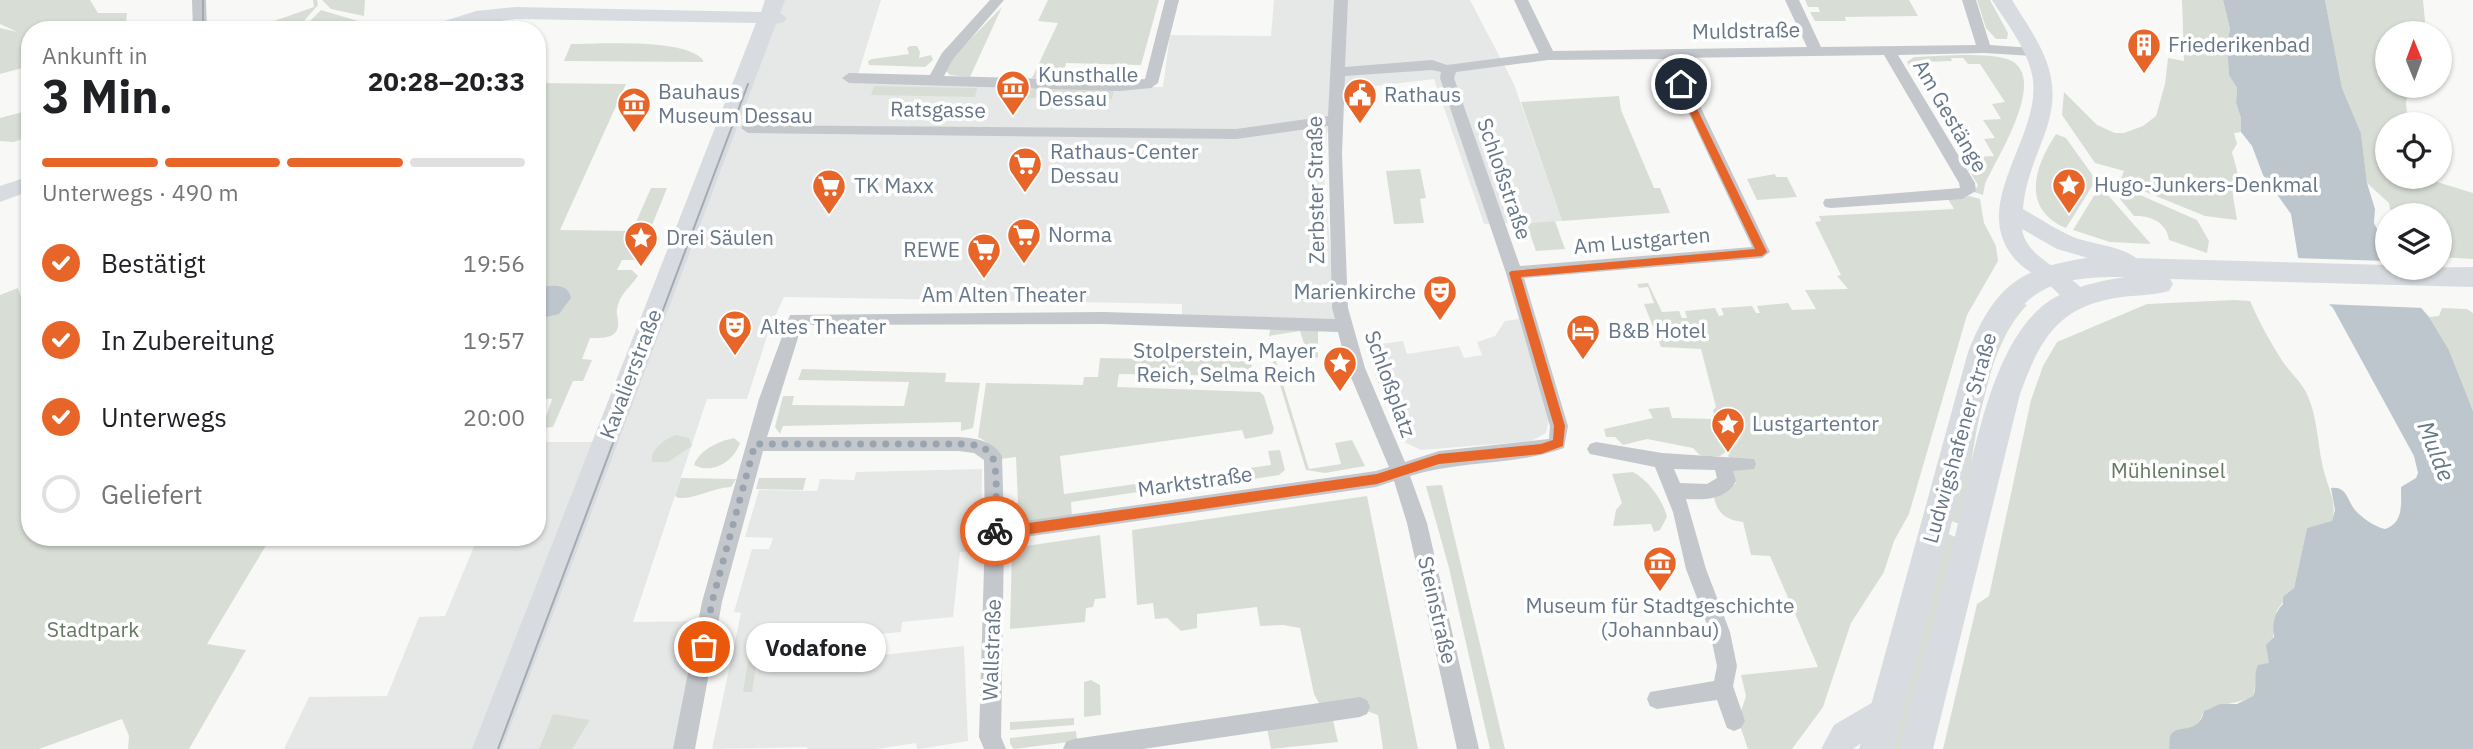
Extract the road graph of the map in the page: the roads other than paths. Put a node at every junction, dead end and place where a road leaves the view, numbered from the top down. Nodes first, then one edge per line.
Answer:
1 (199, 0) edge
2 (997, 0) edge
3 (1172, 0) edge
4 (1341, 0) edge
5 (1521, 0) edge
6 (1792, 0) edge
7 (1969, 0) edge
8 (2002, 0) edge
9 (778, 8) edge
10 (475, 9) edge
11 (200, 21) edge
12 (453, 21) edge
13 (1984, 50) junction
14 (1889, 51) junction
15 (1816, 52) junction
16 (2033, 52) junction
17 (1667, 53) junction
18 (1548, 56) junction
19 (1454, 68) junction
20 (1337, 72) junction
21 (849, 78) dead end
22 (936, 78) junction
23 (1336, 120) junction
24 (748, 128) dead end
25 (21, 186) edge
26 (0, 194) edge
27 (1831, 203) dead end
28 (2012, 213) junction
29 (2134, 268) junction
30 (1514, 273) junction
31 (2051, 274) junction
32 (2220, 277) junction
33 (2473, 277) edge
34 (2425, 284) junction
35 (2473, 293) edge
36 (2078, 299) junction
37 (1342, 317) junction
38 (755, 444) junction
39 (1596, 449) dead end
40 (1662, 461) junction
41 (1722, 464) junction
42 (1747, 464) dead end
43 (1400, 472) junction
44 (1672, 491) junction
45 (995, 533) junction
46 (1723, 686) junction
47 (1657, 699) dead end
48 (1360, 707) dead end
49 (1887, 708) junction
50 (1734, 722) dead end
51 (487, 749) edge
52 (502, 749) edge
53 (684, 749) edge
54 (995, 749) edge
55 (1074, 749) edge
56 (1468, 749) edge
57 (1836, 749) edge
58 (1877, 749) edge
59 (1916, 749) edge

1 - 11 street
2 - 22 street
3 - 22 street
4 - 20 street, Zerbster Straße
5 - 18 street
6 - 15 street
7 - 13 street
8 - 16 street
9 - 10 street
9 - 51 street, Kavalierstraße
9 - 52 street, Kavalierstraße
10 - 12 street
13 - 14 street, Muldstraße
13 - 16 street, Muldstraße
14 - 15 street, Muldstraße
14 - 27 street, Am Gestänge
15 - 17 street, Muldstraße
16 - 28 street
17 - 18 street, Muldstraße
17 - 30 street, Am Lustgarten
18 - 19 street, Muldstraße
19 - 20 street
19 - 30 street, Schloßstraße
20 - 23 street, Zerbster Straße
21 - 22 street
23 - 24 street, Ratsgasse
23 - 37 street, Zerbster Straße
25 - 26 street
28 - 29 street
28 - 31 street
29 - 31 main road, Ludwigshafener Straße
29 - 32 main road, Ludwigshafener Straße
30 - 43 street, Schloßplatz
31 - 36 street
31 - 49 main road, Ludwigshafener Straße
32 - 34 main road
32 - 36 main road, Ludwigshafener Straße
33 - 34 main road
34 - 35 main road
36 - 59 main road, Ludwigshafener Straße
37 - 38 street, Am Alten Theater
37 - 43 street, Schloßplatz
38 - 45 street, Wallstraße
38 - 53 street
39 - 40 street
40 - 41 street
40 - 44 street
41 - 42 street
41 - 44 street
43 - 45 street, Marktstraße
43 - 56 street, Steinstraße
44 - 46 street
45 - 54 street, Wallstraße
46 - 47 street
46 - 50 street
48 - 55 street
49 - 57 street
49 - 58 main road, Ludwigshafener Straße

